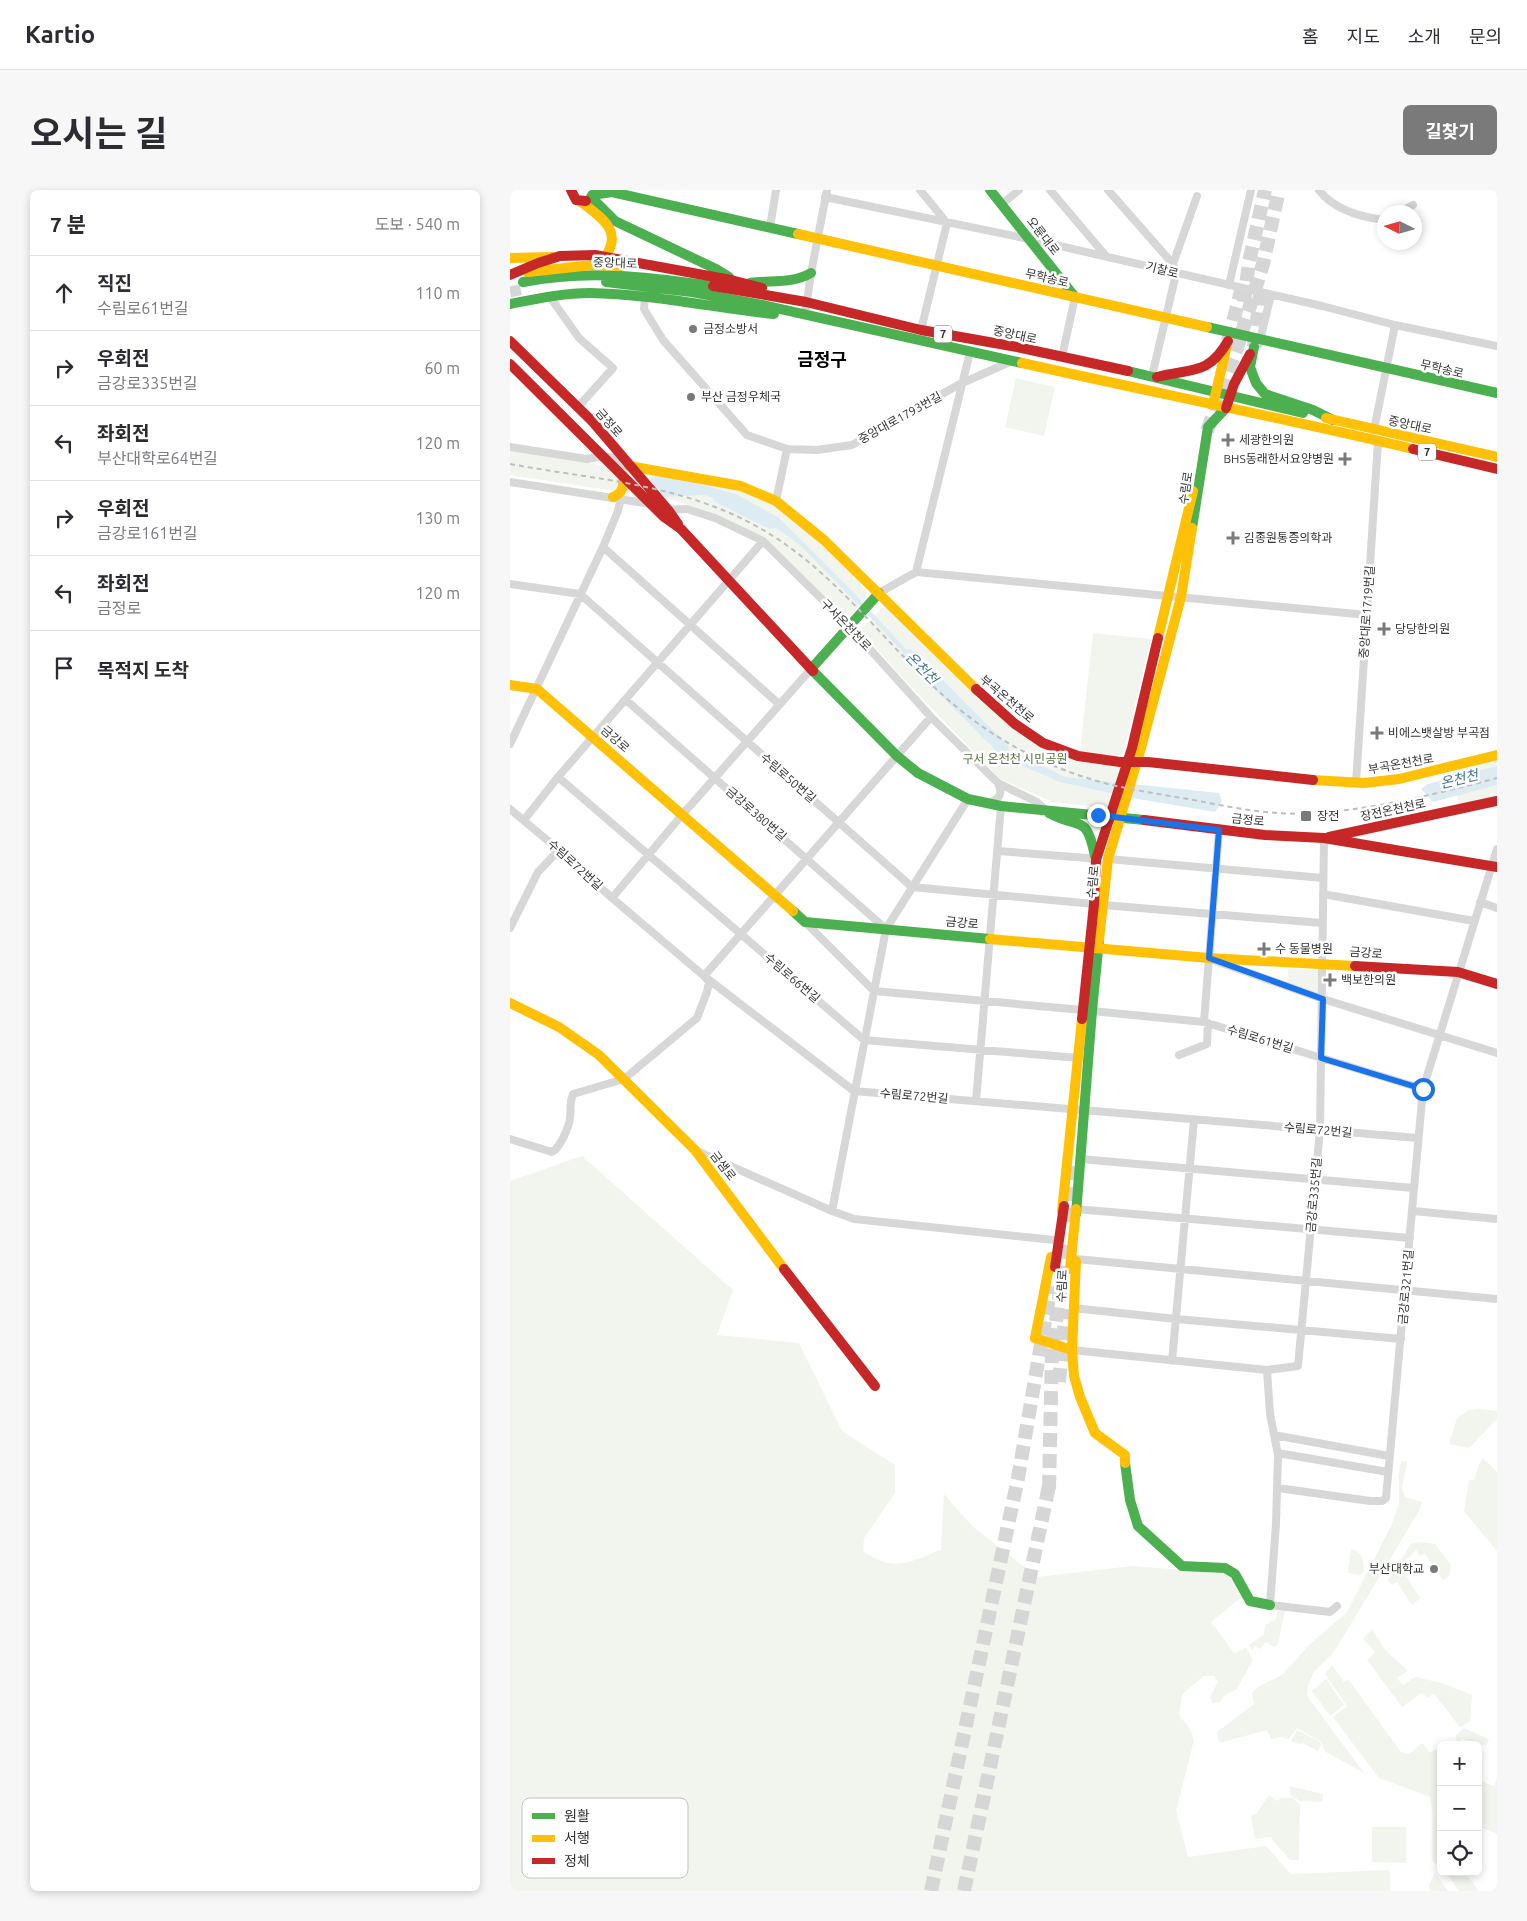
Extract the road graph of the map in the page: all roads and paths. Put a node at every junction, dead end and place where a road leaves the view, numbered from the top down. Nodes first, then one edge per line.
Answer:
1 (571, 190) edge
2 (776, 190) edge
3 (920, 190) edge
4 (990, 190) edge
5 (1019, 190) edge
6 (1050, 190) edge
7 (1108, 190) edge
8 (1251, 190) edge
9 (1319, 190) edge
10 (609, 191) edge
11 (826, 193) edge
12 (592, 194) edge
13 (1196, 196) dead end
14 (580, 201) junction
15 (1002, 204) junction
16 (1377, 219) edge
17 (947, 222) junction
18 (770, 227) junction
19 (817, 238) junction
20 (1029, 239) junction
21 (1106, 256) junction
22 (552, 257) junction
23 (605, 257) junction
24 (510, 258) edge
25 (1173, 264) junction
26 (937, 266) junction
27 (678, 270) junction
28 (810, 272) junction
29 (1176, 274) junction
30 (510, 275) edge
31 (735, 281) junction
32 (748, 283) junction
33 (1230, 285) junction
34 (1270, 295) junction
35 (550, 297) junction
36 (1075, 297) junction
37 (645, 298) junction
38 (784, 298) junction
39 (806, 302) junction
40 (511, 303) edge
41 (789, 312) junction
42 (805, 316) junction
43 (1166, 318) junction
44 (1395, 325) junction
45 (921, 330) junction
46 (510, 341) edge
47 (1257, 343) junction
48 (1497, 346) edge
49 (970, 352) junction
50 (1062, 357) junction
51 (1014, 360) junction
52 (510, 364) edge
53 (1388, 369) junction
54 (1155, 376) junction
55 (960, 384) junction
56 (1216, 391) junction
57 (1497, 393) edge
58 (1231, 395) junction
59 (1213, 405) junction
60 (578, 407) junction
61 (1226, 408) junction
62 (1333, 420) junction
63 (1208, 427) junction
64 (1374, 430) junction
65 (1378, 441) junction
66 (510, 448) edge
67 (787, 449) junction
68 (603, 456) junction
69 (1497, 457) edge
70 (631, 467) junction
71 (1497, 469) edge
72 (623, 476) junction
73 (510, 482) edge
74 (617, 498) junction
75 (651, 501) junction
76 (776, 501) junction
77 (669, 511) junction
78 (681, 529) junction
79 (763, 541) junction
80 (603, 548) junction
81 (916, 572) junction
82 (729, 581) junction
83 (510, 584) edge
84 (879, 593) junction
85 (580, 594) junction
86 (1167, 596) junction
87 (1181, 597) junction
88 (1367, 614) junction
89 (850, 625) junction
90 (690, 626) junction
91 (658, 663) junction
92 (811, 669) junction
93 (510, 684) edge
94 (537, 689) junction
95 (626, 700) junction
96 (779, 704) junction
97 (931, 717) junction
98 (593, 737) junction
99 (747, 742) junction
100 (510, 744) edge
101 (1497, 755) edge
102 (897, 756) junction
103 (1132, 765) junction
104 (558, 776) junction
105 (715, 778) junction
106 (998, 782) junction
107 (1356, 783) junction
108 (968, 799) junction
109 (1497, 801) edge
110 (987, 804) junction
111 (1002, 806) junction
112 (510, 808) edge
113 (1047, 811) junction
114 (682, 815) junction
115 (1116, 817) junction
116 (524, 820) junction
117 (838, 822) junction
118 (1219, 830) junction
119 (1324, 838) junction
120 (1497, 849) edge
121 (559, 850) junction
122 (998, 851) junction
123 (648, 854) junction
124 (806, 858) junction
125 (1108, 859) junction
126 (1096, 860) junction
127 (1494, 867) edge
128 (1216, 869) junction
129 (1323, 878) junction
130 (912, 887) junction
131 (1323, 894) junction
132 (774, 895) junction
133 (994, 895) junction
134 (612, 898) junction
135 (1480, 902) junction
136 (1099, 904) junction
137 (1497, 908) edge
138 (1213, 914) junction
139 (1474, 921) junction
140 (805, 922) junction
141 (1322, 923) junction
142 (510, 928) edge
143 (886, 929) junction
144 (741, 934) junction
145 (991, 938) junction
146 (1093, 948) junction
147 (1209, 958) junction
148 (1322, 963) junction
149 (1458, 972) junction
150 (704, 976) junction
151 (1497, 984) edge
152 (874, 990) junction
153 (1323, 999) junction
154 (985, 1001) junction
155 (510, 1003) edge
156 (1087, 1010) junction
157 (1206, 1023) junction
158 (1439, 1035) junction
159 (864, 1040) junction
160 (980, 1050) junction
161 (1497, 1053) edge
162 (1179, 1055) dead end
163 (1078, 1058) junction
164 (1321, 1058) junction
165 (624, 1078) junction
166 (1423, 1089) junction
167 (854, 1091) junction
168 (976, 1102) junction
169 (1079, 1110) junction
170 (1194, 1120) junction
171 (1320, 1130) junction
172 (1418, 1138) junction
173 (510, 1139) edge
174 (695, 1150) junction
175 (1080, 1159) junction
176 (1189, 1169) junction
177 (1316, 1180) junction
178 (1414, 1188) junction
179 (1076, 1209) junction
180 (832, 1211) junction
181 (1412, 1211) junction
182 (1185, 1218) junction
183 (1497, 1219) edge
184 (1311, 1229) junction
185 (1410, 1238) junction
186 (1056, 1242) junction
187 (1076, 1259) junction
188 (1055, 1266) dead end
189 (1070, 1269) dead end
190 (1180, 1269) junction
191 (1306, 1280) junction
192 (1405, 1289) junction
193 (1497, 1299) edge
194 (1073, 1308) junction
195 (1176, 1319) junction
196 (1302, 1330) junction
197 (1401, 1339) junction
198 (1072, 1350) junction
199 (1172, 1361) junction
200 (1267, 1370) junction
201 (875, 1386) dead end
202 (1274, 1435) junction
203 (1278, 1453) junction
204 (1389, 1456) junction
205 (1388, 1472) junction
206 (1278, 1488) junction
207 (1270, 1604) junction
208 (1337, 1606) dead end

1 - 14 main road
2 - 18 street
3 - 17 street
4 - 15 main road, 오륜대로
5 - 15 street
6 - 21 street
7 - 25 street
8 - 33 street
9 - 16 street
10 - 12 main road, 무학송로
10 - 18 main road, 무학송로
11 - 17 street, 기찰로
11 - 19 street
12 - 14 main road, 무학송로
12 - 31 main road
13 - 25 street
14 - 23 main road
15 - 20 main road, 오륜대로
17 - 20 street, 기찰로
17 - 26 street
18 - 19 main road, 무학송로
19 - 26 main road, 무학송로
19 - 28 street
20 - 21 street, 기찰로
20 - 36 main road, 오륜대로
21 - 29 street, 기찰로
22 - 23 main road
22 - 24 main road
22 - 30 main road
23 - 27 main road
25 - 29 street
26 - 36 main road, 무학송로
26 - 45 street
27 - 30 main road
27 - 31 main road
28 - 32 main road
28 - 39 street
29 - 33 street, 기찰로
29 - 43 street
31 - 32 main road
32 - 38 main road
33 - 34 street, 기찰로
34 - 44 street, 기찰로
34 - 47 street
35 - 37 main road
35 - 40 main road
35 - 60 street
36 - 43 main road, 무학송로
36 - 50 street
37 - 41 main road
37 - 67 street, 중앙대로1793번길
38 - 39 main road, 중앙대로 / 7
38 - 41 main road, 중앙대로 / 7
39 - 42 street
39 - 45 main road, 중앙대로 / 7
41 - 42 main road, 중앙대로 / 7
42 - 49 main road, 중앙대로 / 7
43 - 47 main road, 무학송로
43 - 54 street
44 - 48 street, 기찰로
44 - 53 street
45 - 50 main road, 중앙대로 / 7
46 - 60 main road, 금정로
47 - 53 main road, 무학송로
47 - 58 main road
47 - 62 main road
49 - 51 main road, 중앙대로 / 7
49 - 55 street
50 - 54 main road, 중앙대로 / 7
51 - 55 street, 중앙대로1793번길
51 - 59 main road, 중앙대로 / 7
52 - 68 main road, 금정로
53 - 57 main road, 무학송로
53 - 64 street
54 - 56 main road, 중앙대로 / 7
54 - 56 main road, 수림로
55 - 67 street, 중앙대로1793번길
55 - 81 street
56 - 58 main road, 중앙대로 / 7
56 - 59 main road, 수림로
58 - 61 main road
58 - 62 main road, 중앙대로 / 7
59 - 61 main road, 중앙대로 / 7
59 - 63 main road, 수림로
60 - 70 main road, 금정로
61 - 63 main road, 수림로
61 - 65 main road, 중앙대로 / 7
62 - 64 main road, 중앙대로 / 7
63 - 86 main road, 수림로
63 - 87 main road, 수림로
64 - 69 main road, 중앙대로 / 7
65 - 71 main road, 중앙대로 / 7
65 - 88 street, 중앙대로1719번길
66 - 68 street
67 - 76 street
68 - 70 street
68 - 72 main road, 금정로
70 - 75 main road, 금정로
70 - 76 main road, 부곡온천천로
72 - 74 main road
72 - 75 main road, 금정로
73 - 74 street
74 - 75 street
74 - 80 street
75 - 77 main road, 금정로
75 - 78 main road, 금정로
76 - 84 main road, 부곡온천천로
77 - 78 main road, 금정로
77 - 79 street, 구서온천천로
78 - 82 main road, 금정로
79 - 82 street
79 - 89 street, 구서온천천로
80 - 85 street
80 - 90 street
81 - 84 street
81 - 86 street
82 - 90 street
82 - 92 main road, 금정로
83 - 85 street
84 - 89 main road
84 - 103 main road, 부곡온천천로
85 - 91 street, 수림로50번길
85 - 94 street
86 - 87 street
86 - 103 main road, 수림로
87 - 88 street
87 - 103 main road, 수림로
88 - 107 street, 중앙대로1719번길
89 - 92 main road
89 - 97 street, 구서온천천로
90 - 91 street
90 - 96 street
91 - 95 street
91 - 99 street, 수림로50번길
92 - 96 street
92 - 102 main road, 금정로
93 - 94 main road
94 - 98 main road, 금강로
94 - 100 street
95 - 98 street
95 - 105 street, 금강로380번길
96 - 99 street
97 - 102 street
97 - 106 street, 구서온천천로
98 - 104 street
98 - 114 main road, 금강로
99 - 105 street
99 - 117 street, 수림로50번길
101 - 107 main road, 부곡온천천로
102 - 108 main road, 금정로
102 - 117 street
103 - 107 main road, 부곡온천천로
103 - 115 main road, 수림로
104 - 116 street
104 - 123 street, 수림로66번길
105 - 114 street
105 - 124 street, 금강로380번길
106 - 110 street
106 - 113 street, 구서온천천로
108 - 110 main road, 금정로
108 - 130 street
109 - 119 main road, 장전온천천로
110 - 111 main road, 금정로
111 - 113 main road, 금정로
111 - 122 street
112 - 116 street, 수림로72번길
113 - 115 main road, 금정로
113 - 126 main road
114 - 123 street
114 - 132 main road, 금강로
115 - 118 main road, 금정로
115 - 125 main road, 수림로
115 - 126 main road, 수림로
116 - 121 street, 수림로72번길
117 - 124 street
117 - 130 street, 수림로50번길
118 - 119 main road, 금정로
118 - 128 street
119 - 127 main road, 금정로
119 - 129 street, 금강로335번길
120 - 127 street
121 - 134 street, 수림로72번길
121 - 142 street
122 - 126 street, 수림로
122 - 133 street
123 - 134 street
123 - 144 street, 수림로66번길
124 - 132 street
124 - 143 street, 금강로380번길
125 - 128 street
125 - 136 main road, 수림로
126 - 136 main road, 수림로
127 - 135 street
128 - 129 street
128 - 138 street
129 - 131 street, 금강로335번길
130 - 133 street
130 - 143 street
131 - 139 street
131 - 141 street, 금강로335번길
132 - 140 main road, 금강로
132 - 144 street
133 - 136 street
133 - 145 street
134 - 150 street, 수림로72번길
135 - 137 street
135 - 139 street
136 - 138 street
136 - 146 main road, 수림로
138 - 141 street
138 - 147 street
139 - 149 street
140 - 143 main road, 금강로
140 - 152 street
141 - 148 street, 금강로335번길
143 - 145 main road, 금강로
143 - 152 street
144 - 150 street
144 - 159 street, 수림로66번길
145 - 146 main road, 금강로
145 - 154 street
146 - 147 main road, 금강로
146 - 156 main road, 수림로
147 - 148 main road, 금강로
147 - 153 street
147 - 157 street
148 - 149 main road, 금강로
148 - 153 street, 금강로335번길
149 - 151 main road, 금강로
149 - 158 street, 금강로321번길
150 - 165 street
150 - 167 street, 수림로72번길
152 - 154 street, 수림로61번길
152 - 159 street
153 - 158 street
153 - 164 street, 금강로335번길
154 - 156 street, 수림로61번길
154 - 160 street
155 - 165 main road, 금샘로
156 - 157 street, 수림로61번길
156 - 163 main road, 수림로
156 - 169 main road, 수림로
157 - 162 street
157 - 164 street, 수림로61번길
158 - 161 street
158 - 166 street, 금강로321번길
159 - 160 street
159 - 167 street
160 - 163 street
160 - 168 street
163 - 169 main road, 수림로
164 - 166 street, 수림로61번길
164 - 171 street, 금강로335번길
165 - 173 street
165 - 174 main road, 금샘로
166 - 172 street, 금강로321번길
167 - 168 street, 수림로72번길
167 - 180 street
168 - 169 street, 수림로72번길
169 - 170 street, 수림로72번길
169 - 175 main road, 수림로
169 - 186 main road, 수림로
170 - 171 street, 수림로72번길
170 - 176 street
171 - 172 street, 수림로72번길
171 - 177 street, 금강로335번길
172 - 178 street, 금강로321번길
174 - 180 street
174 - 201 main road, 금샘로
175 - 176 street
175 - 179 main road, 수림로
176 - 177 street
176 - 182 street
177 - 178 street
177 - 184 street, 금강로335번길
178 - 181 street, 금강로321번길
179 - 182 street
179 - 187 main road, 수림로
179 - 189 main road
180 - 186 street
181 - 183 street
181 - 185 street, 금강로321번길
182 - 184 street
182 - 190 street
184 - 185 street
184 - 191 street, 금강로335번길
185 - 192 street, 금강로321번길
186 - 188 main road
186 - 198 main road, 수림로
187 - 190 street
187 - 194 main road, 수림로
190 - 191 street
190 - 195 street
191 - 192 street
191 - 196 street, 금강로335번길
192 - 193 street
192 - 197 street, 금강로321번길
194 - 195 street
194 - 198 main road, 수림로
195 - 196 street
195 - 199 street
196 - 197 street
196 - 200 street, 금강로335번길
197 - 204 street, 금강로321번길
198 - 199 street
198 - 207 main road, 수림로
199 - 200 street
200 - 202 street
202 - 203 street
202 - 204 street
203 - 205 street
203 - 206 street
204 - 205 street, 금강로321번길
205 - 206 street, 금강로321번길
206 - 207 street
207 - 208 street, 수림로

